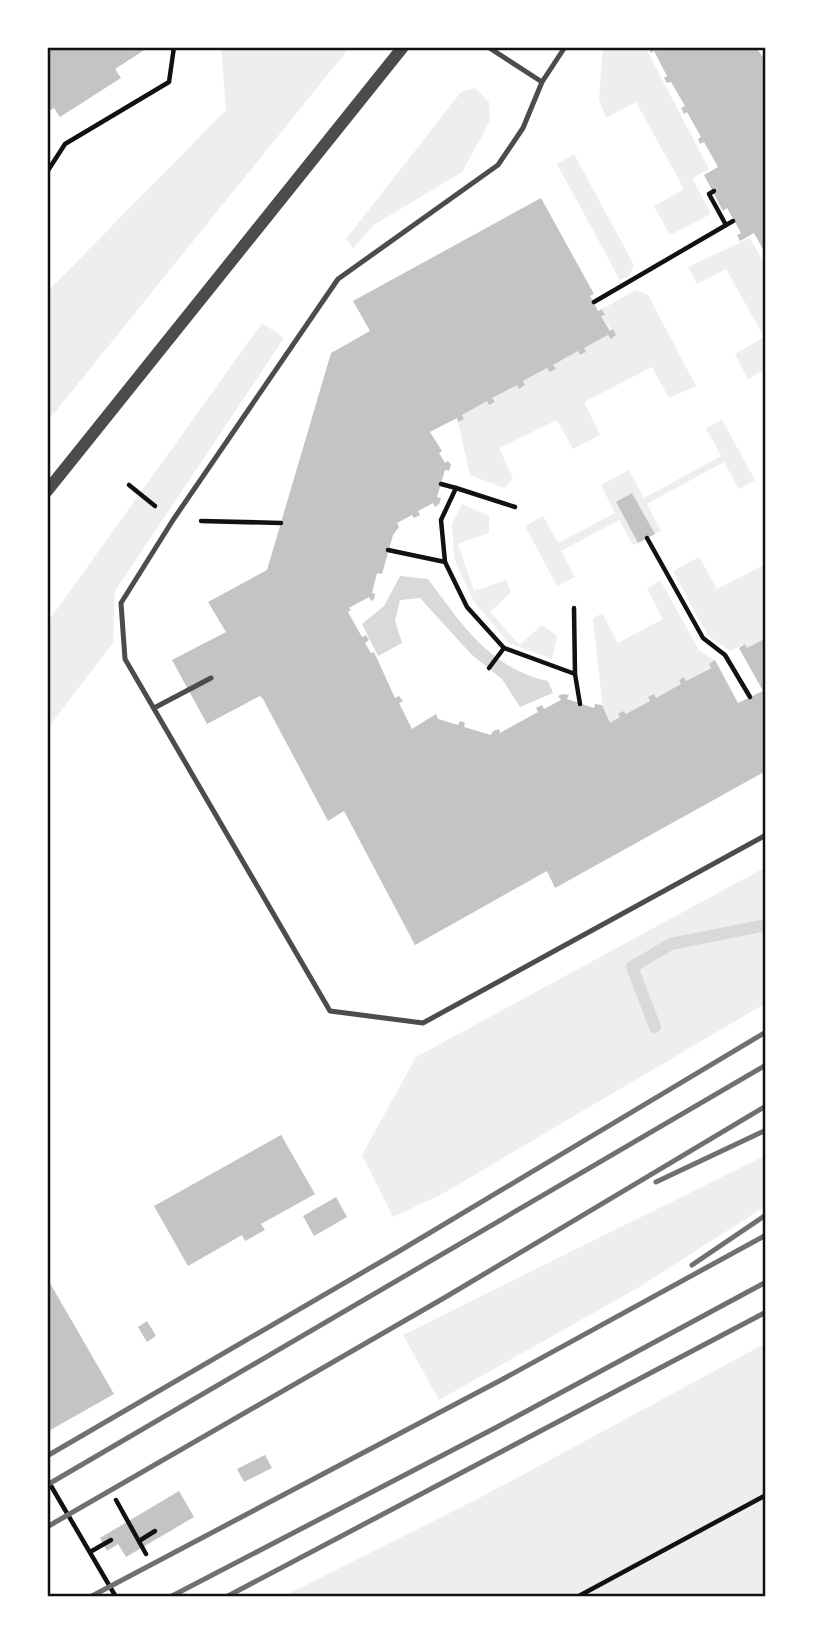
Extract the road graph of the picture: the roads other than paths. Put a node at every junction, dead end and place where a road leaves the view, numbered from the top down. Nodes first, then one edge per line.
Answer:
1 (403, 47) edge
2 (488, 47) edge
3 (565, 47) edge
4 (542, 82) junction
5 (47, 491) edge
6 (211, 678) dead end
7 (154, 708) junction
8 (766, 835) edge

1 - 5 street
2 - 4 lane
3 - 4 lane
4 - 7 lane
6 - 7 lane
7 - 8 lane

